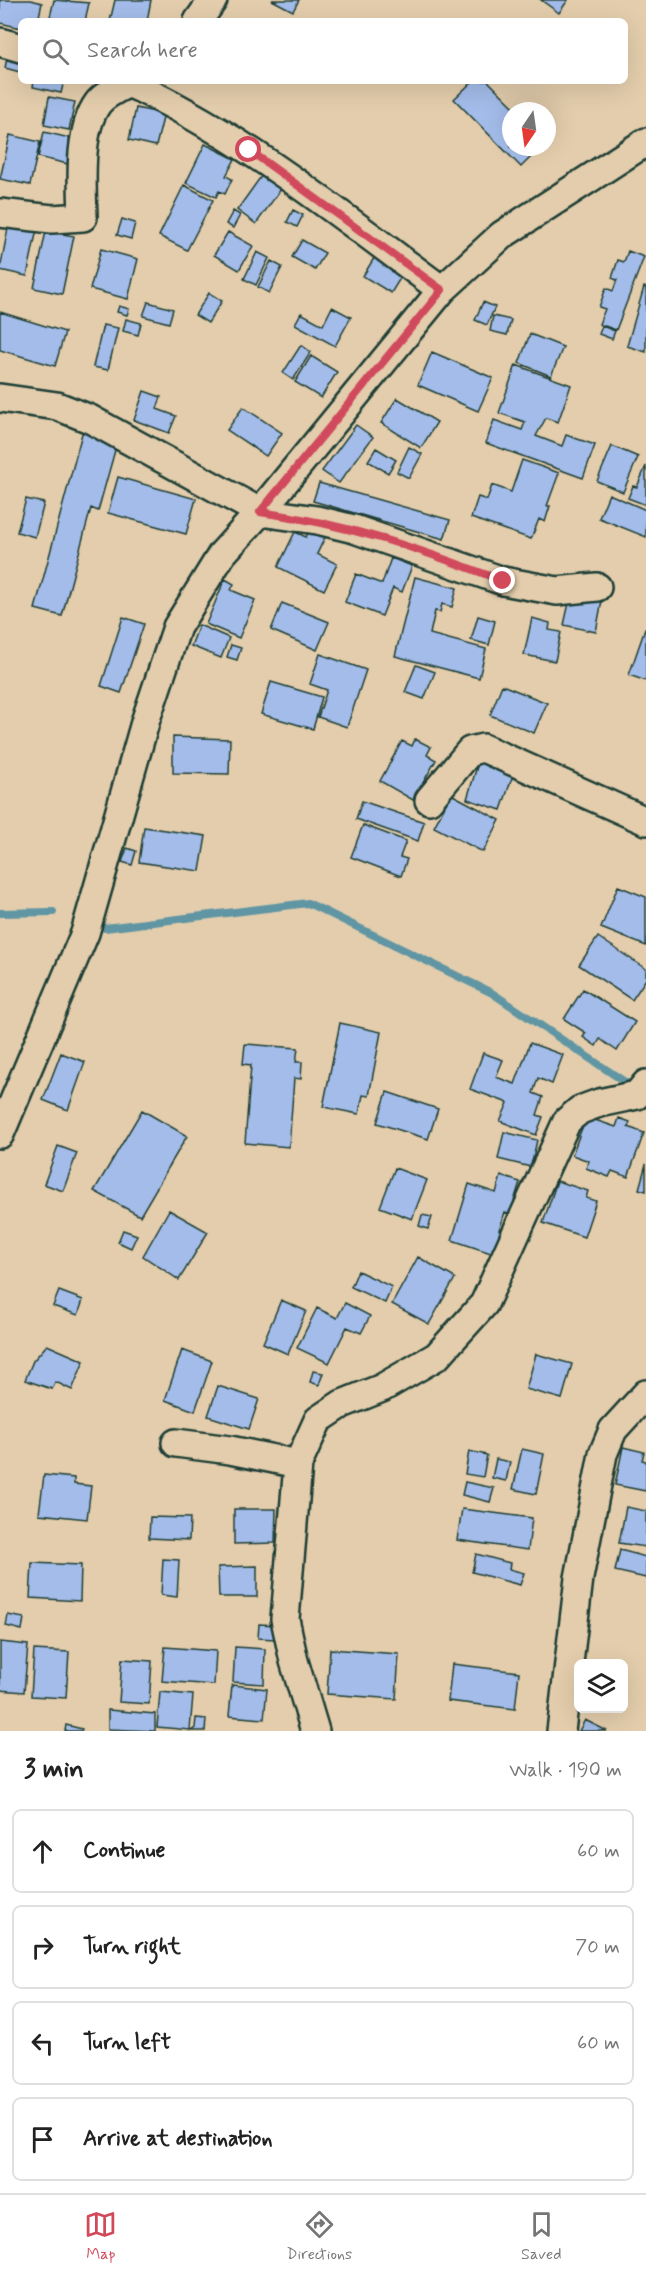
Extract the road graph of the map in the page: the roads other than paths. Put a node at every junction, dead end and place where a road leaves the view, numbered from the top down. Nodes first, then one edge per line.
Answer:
1 (0, 42) edge
2 (18, 47) edge
3 (140, 84) edge
4 (646, 142) edge
5 (0, 213) edge
6 (442, 290) junction
7 (0, 398) edge
8 (260, 512) junction
9 (597, 587) dead end
10 (429, 800) dead end
11 (646, 821) edge
12 (646, 1084) edge
13 (0, 1134) edge
14 (646, 1394) edge
15 (176, 1443) dead end
16 (298, 1464) junction
17 (315, 1731) edge
18 (561, 1731) edge

1 - 2 street
3 - 5 street
3 - 6 street
4 - 6 street
6 - 8 street
7 - 8 street
8 - 9 street
8 - 13 street
10 - 11 street
12 - 16 street
14 - 18 street
15 - 16 street
16 - 17 street

